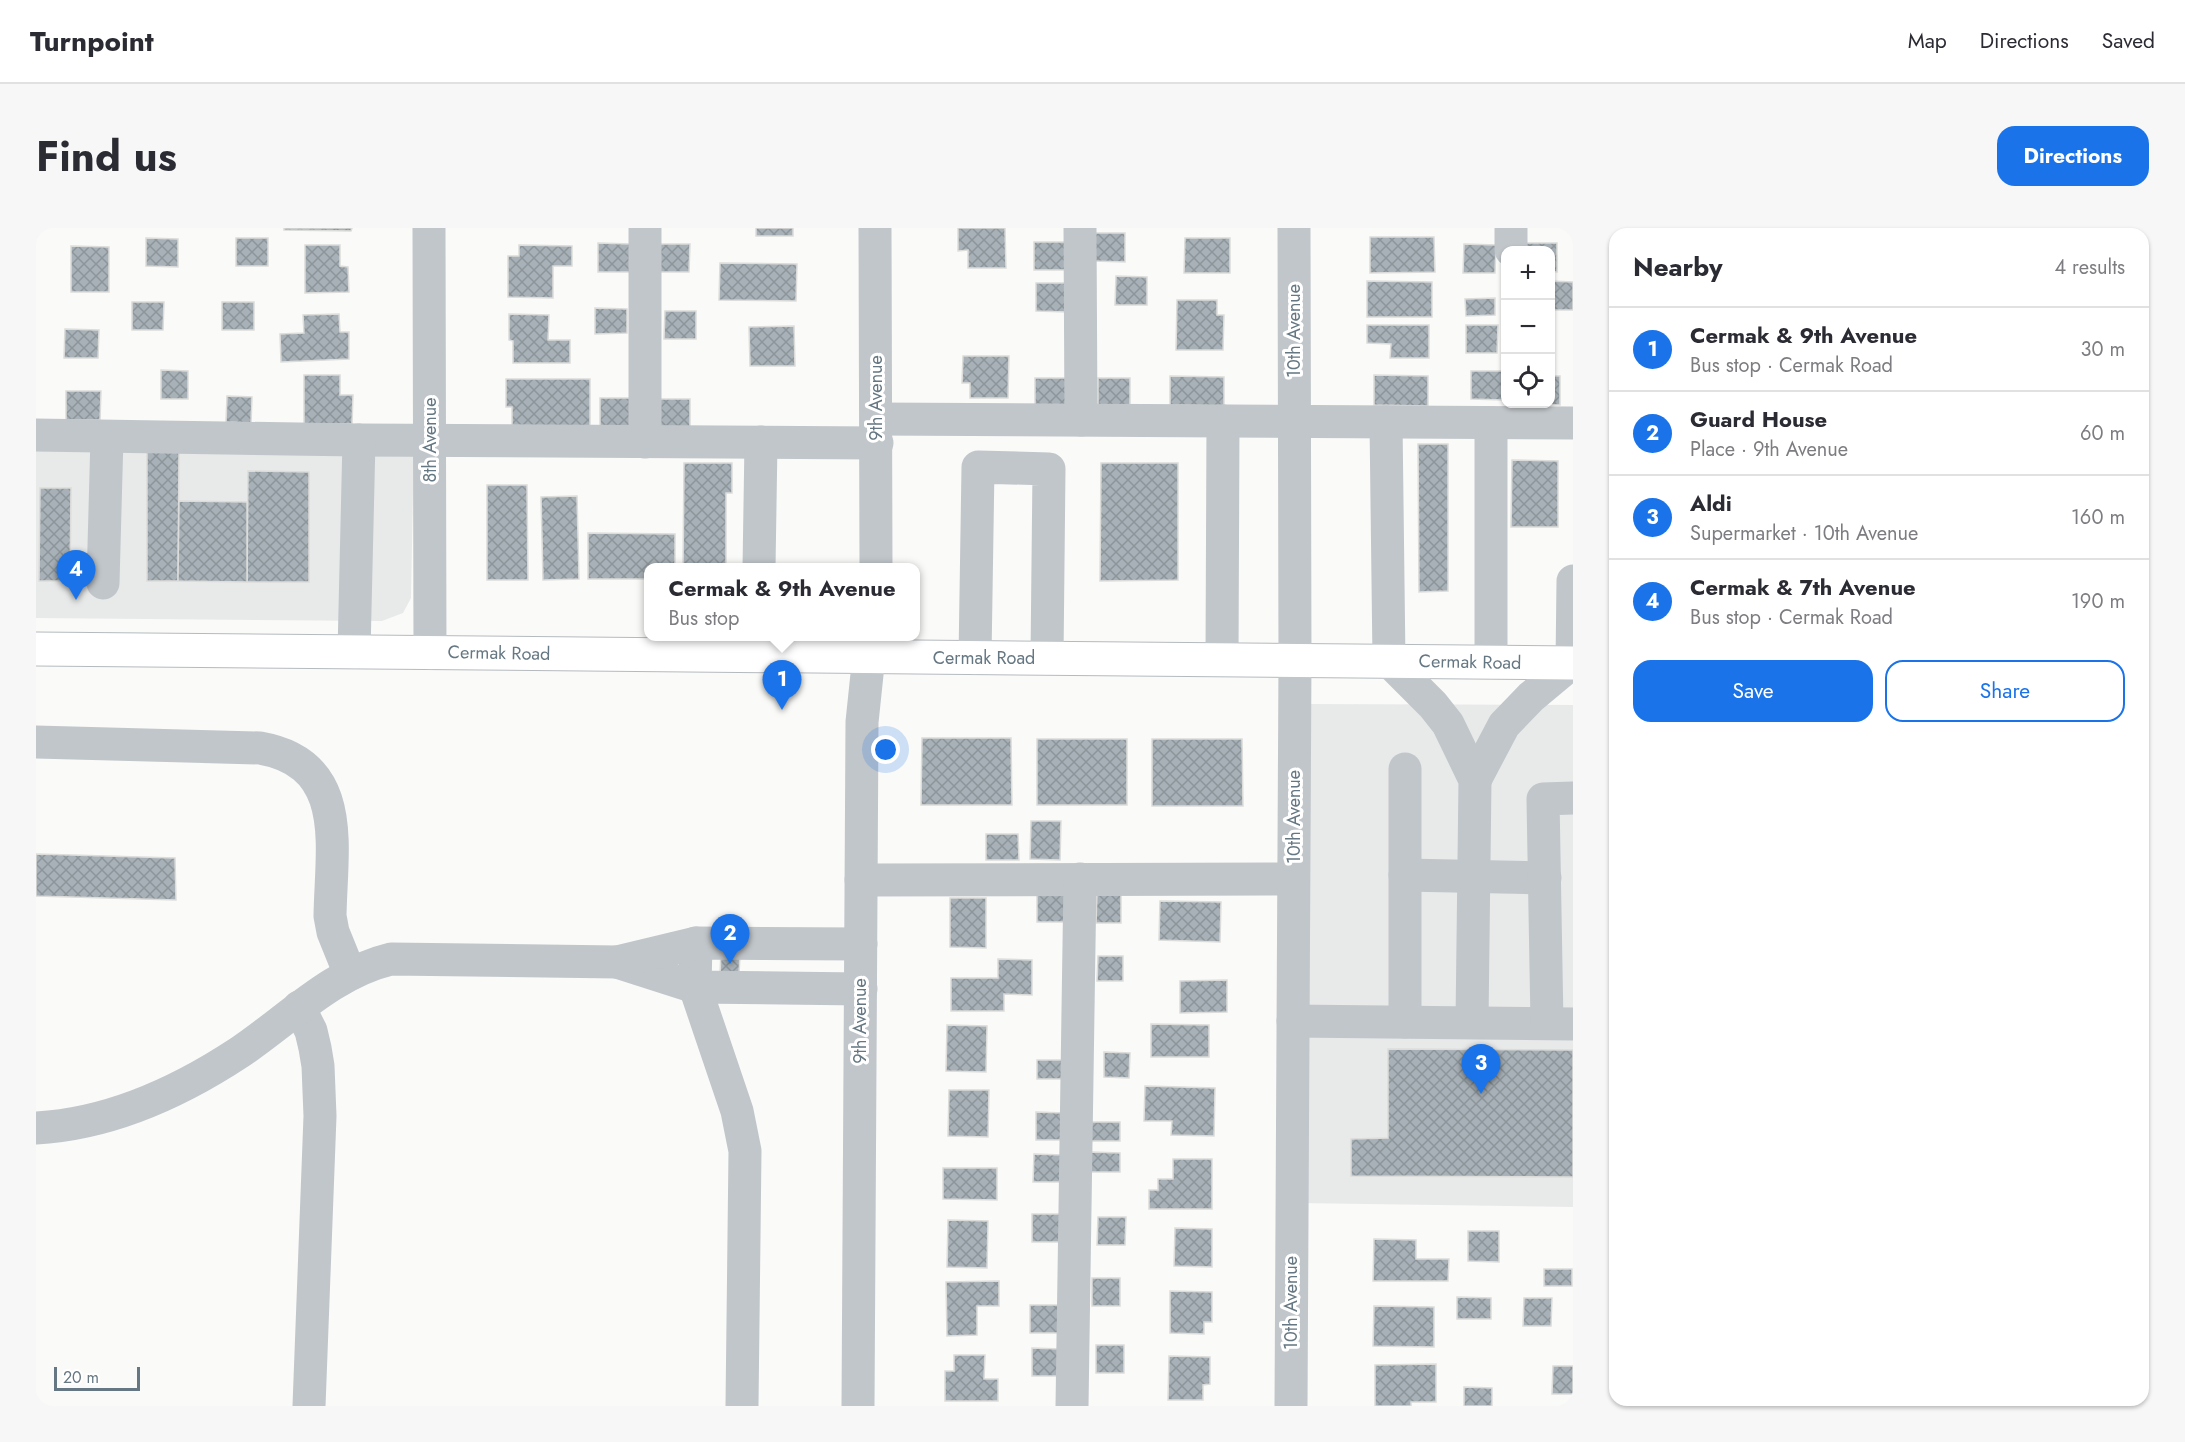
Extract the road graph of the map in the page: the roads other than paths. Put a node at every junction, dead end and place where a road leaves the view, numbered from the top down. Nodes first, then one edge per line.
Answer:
1 (429, 228) edge
2 (645, 228) edge
3 (875, 228) edge
4 (1080, 228) edge
5 (1294, 228) edge
6 (1511, 228) edge
7 (1511, 246) edge
8 (1506, 416) edge
9 (978, 420) junction
10 (1081, 420) junction
11 (1223, 421) junction
12 (1293, 421) junction
13 (1386, 422) junction
14 (1573, 423) edge
15 (877, 431) junction
16 (36, 435) edge
17 (107, 437) junction
18 (359, 440) junction
19 (431, 441) junction
20 (645, 442) junction
21 (761, 442) junction
22 (978, 466) junction
23 (759, 563) edge
24 (876, 563) edge
25 (1573, 581) edge
26 (103, 583) dead end
27 (759, 646) edge
28 (870, 647) edge
29 (36, 649) edge
30 (354, 652) junction
31 (430, 653) junction
32 (975, 658) junction
33 (1047, 658) junction
34 (1222, 659) junction
35 (1295, 660) junction
36 (1389, 661) junction
37 (1491, 662) junction
38 (1572, 663) edge
39 (36, 742) edge
40 (1405, 769) dead end
41 (1475, 780) junction
42 (1573, 798) edge
43 (1405, 875) junction
44 (1474, 875) junction
45 (1545, 878) junction
46 (1080, 879) junction
47 (1293, 879) junction
48 (861, 880) junction
49 (696, 943) junction
50 (861, 944) junction
51 (617, 962) junction
52 (350, 974) junction
53 (695, 987) junction
54 (861, 988) junction
55 (299, 1007) junction
56 (1293, 1021) junction
57 (1405, 1022) junction
58 (1472, 1022) junction
59 (1560, 1024) edge
60 (36, 1128) edge
61 (309, 1406) edge
62 (742, 1406) edge
63 (858, 1406) edge
64 (1072, 1406) edge
65 (1291, 1406) edge

1 - 19 street, 8th Avenue
2 - 20 street
3 - 15 street, 9th Avenue
4 - 10 street
5 - 12 street, 10th Avenue
6 - 7 street
8 - 13 street
8 - 14 street
8 - 37 street
9 - 10 street
9 - 15 street
9 - 22 street
10 - 11 street
11 - 12 street
11 - 34 street
12 - 13 street
12 - 35 street, 10th Avenue
13 - 36 street
15 - 21 street
15 - 24 street, 9th Avenue
16 - 17 street
17 - 18 street
17 - 26 street
18 - 19 street
18 - 30 street
19 - 20 street
19 - 31 street, 8th Avenue
20 - 21 street
21 - 23 street
22 - 32 street
22 - 33 street
25 - 38 street
27 - 28 main road, Cermak Road
27 - 31 main road, Cermak Road
28 - 32 main road, Cermak Road
28 - 48 street, 9th Avenue
29 - 30 main road, Cermak Road
30 - 31 main road, Cermak Road
32 - 33 main road, Cermak Road
33 - 34 main road, Cermak Road
34 - 35 main road, Cermak Road
35 - 36 main road, Cermak Road
35 - 47 street, 10th Avenue
36 - 37 main road, Cermak Road
36 - 41 street
37 - 38 main road, Cermak Road
38 - 41 street
39 - 52 street
40 - 43 street
41 - 44 street
42 - 45 street
43 - 44 street
43 - 57 street
44 - 45 street
44 - 58 street
45 - 59 street
46 - 47 street
46 - 48 street
46 - 64 street
47 - 56 street, 10th Avenue
48 - 50 street, 9th Avenue
49 - 50 street
49 - 51 street
49 - 53 street
50 - 54 street, 9th Avenue
51 - 52 street
51 - 53 street
52 - 55 street
53 - 54 street
53 - 62 street
54 - 63 street, 9th Avenue
55 - 60 street
55 - 61 street
56 - 57 street
56 - 65 street, 10th Avenue
57 - 58 street
58 - 59 street

